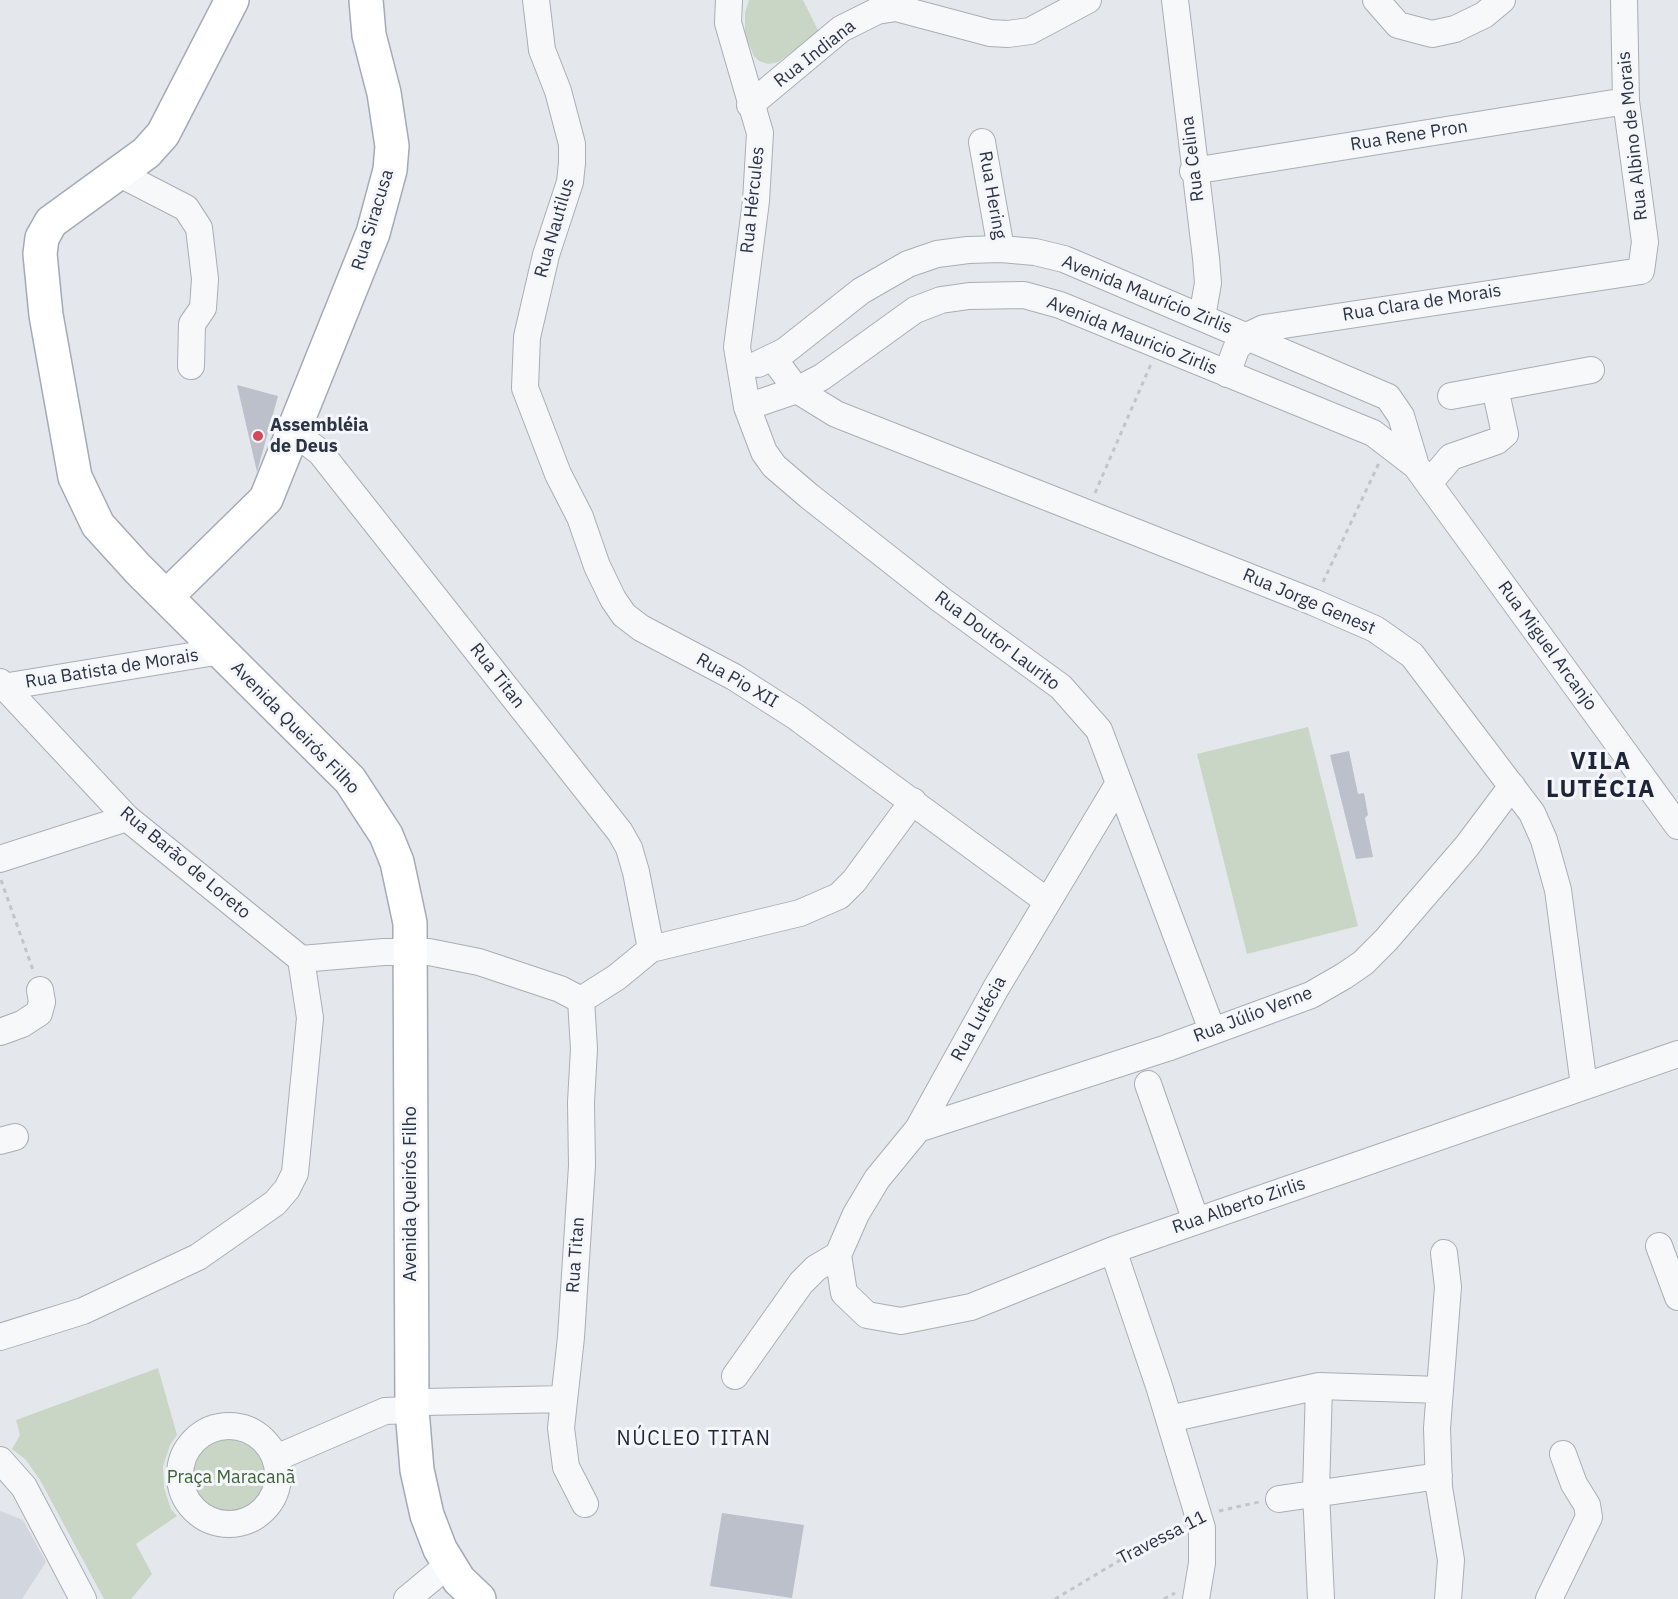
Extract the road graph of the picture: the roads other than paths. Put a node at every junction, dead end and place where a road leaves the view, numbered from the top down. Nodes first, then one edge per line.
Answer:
1 (231, 0) edge
2 (366, 0) edge
3 (536, 0) edge
4 (729, 0) edge
5 (1088, 0) edge
6 (1175, 0) edge
7 (1376, 0) edge
8 (1502, 0) edge
9 (1624, 0) edge
10 (1626, 101) junction
11 (750, 105) junction
12 (982, 142) dead end
13 (1193, 171) junction
14 (118, 173) junction
15 (1001, 249) junction
16 (1641, 271) joint
17 (1202, 317) junction
18 (1247, 336) junction
19 (773, 358) junction
20 (191, 366) dead end
21 (740, 368) junction
22 (1591, 369) dead end
23 (1227, 374) junction
24 (525, 388) joint
25 (1495, 388) junction
26 (797, 390) junction
27 (1451, 396) dead end
28 (1392, 402) junction
29 (747, 407) junction
30 (292, 431) junction
31 (1381, 439) junction
32 (1422, 475) junction
33 (166, 597) junction
34 (221, 651) junction
35 (2, 685) edge
36 (1119, 783) junction
37 (1512, 786) junction
38 (913, 801) junction
39 (127, 818) junction
40 (1678, 826) edge
41 (0, 859) edge
42 (1047, 901) junction
43 (651, 949) junction
44 (410, 953) junction
45 (301, 959) junction
46 (40, 990) road end
47 (581, 1000) junction
48 (1212, 1030) junction
49 (0, 1032) edge
50 (1678, 1054) edge
51 (1148, 1084) dead end
52 (1584, 1086) junction
53 (918, 1129) junction
54 (1196, 1221) junction
55 (1659, 1246) dead end
56 (1113, 1250) junction
57 (1444, 1253) dead end
58 (838, 1255) junction
59 (1678, 1297) edge
60 (0, 1337) edge
61 (735, 1376) dead end
62 (1319, 1386) junction
63 (1440, 1390) junction
64 (564, 1399) junction
65 (412, 1410) junction
66 (1169, 1419) junction
67 (1563, 1454) dead end
68 (276, 1458) dead end
69 (0, 1460) edge
70 (1438, 1476) junction
71 (1316, 1492) junction
72 (1279, 1499) road end
73 (585, 1504) dead end
74 (448, 1565) junction
75 (83, 1599) edge
76 (407, 1599) edge
77 (479, 1599) edge
78 (1197, 1599) edge
79 (1321, 1599) edge
80 (1448, 1599) edge
81 (1549, 1599) edge

1 - 14 main road, Avenida Queirós Filho
2 - 30 main road, Rua Siracusa
3 - 24 street, Rua Nautilus
4 - 11 street, Rua Hércules
5 - 11 street, Rua Indiana
6 - 13 street, Rua Celina
7 - 8 street
9 - 10 street, Rua Albino de Morais
10 - 13 street, Rua Rene Pron
10 - 16 street, Rua Albino de Morais
11 - 21 street, Rua Hércules
12 - 15 street, Rua Hering
13 - 17 street, Rua Celina
14 - 20 street
14 - 33 main road, Avenida Queirós Filho
15 - 17 street, Avenida Maurício Zirlis
15 - 19 street, Avenida Maurício Zirlis
16 - 18 street, Rua Clara de Morais
17 - 18 street, Avenida Maurício Zirlis
18 - 23 street
18 - 28 street, Avenida Maurício Zirlis
19 - 21 street, Avenida Maurício Zirlis
19 - 26 street, Rua Jorge Genest
21 - 29 street
22 - 25 street
23 - 26 street, Avenida Mauricio Zirlis
23 - 31 street, Avenida Mauricio Zirlis
24 - 38 street, Rua Pio XII
25 - 27 street
25 - 32 street
26 - 29 street, Avenida Mauricio Zirlis
26 - 37 street, Rua Jorge Genest
28 - 31 street
28 - 32 street
29 - 36 street, Rua Doutor Laurito
30 - 33 main road, Rua Siracusa
30 - 43 street, Rua Titan
31 - 32 street, Avenida Mauricio Zirlis
32 - 40 street, Rua Miguel Arcanjo
33 - 34 main road, Avenida Queirós Filho
34 - 35 street, Rua Batista de Morais
34 - 44 main road, Avenida Queirós Filho
35 - 39 street, Rua Barão de Loreto
36 - 42 street, Rua Lutécia
36 - 48 street, Rua Doutor Laurito
37 - 48 street, Rua Júlio Verne
37 - 52 street, Rua Jorge Genest
38 - 42 street, Rua Pio XII
38 - 43 street
39 - 41 street
39 - 45 street, Rua Barão de Loreto
42 - 53 street, Rua Lutécia
43 - 47 street
44 - 45 street
44 - 47 street
44 - 65 main road, Avenida Queirós Filho
45 - 60 street
46 - 49 street
47 - 64 street, Rua Titan
48 - 53 street, Rua Júlio Verne
50 - 52 street, Rua Alberto Zirlis
51 - 54 street
52 - 54 street, Rua Alberto Zirlis
53 - 58 street, Rua Lutécia
54 - 56 street, Rua Alberto Zirlis
55 - 59 street
56 - 58 street, Rua Alberto Zirlis
56 - 66 street
57 - 63 street
58 - 61 street
62 - 63 street
62 - 66 street
62 - 71 street
63 - 70 street
64 - 65 street
64 - 73 street, Rua Titan
65 - 68 street
65 - 74 main road, Avenida Queirós Filho
66 - 78 street
67 - 81 street
69 - 75 street
70 - 71 street
70 - 80 street
71 - 72 street
71 - 79 street
74 - 76 street
74 - 77 main road, Avenida Queirós Filho

